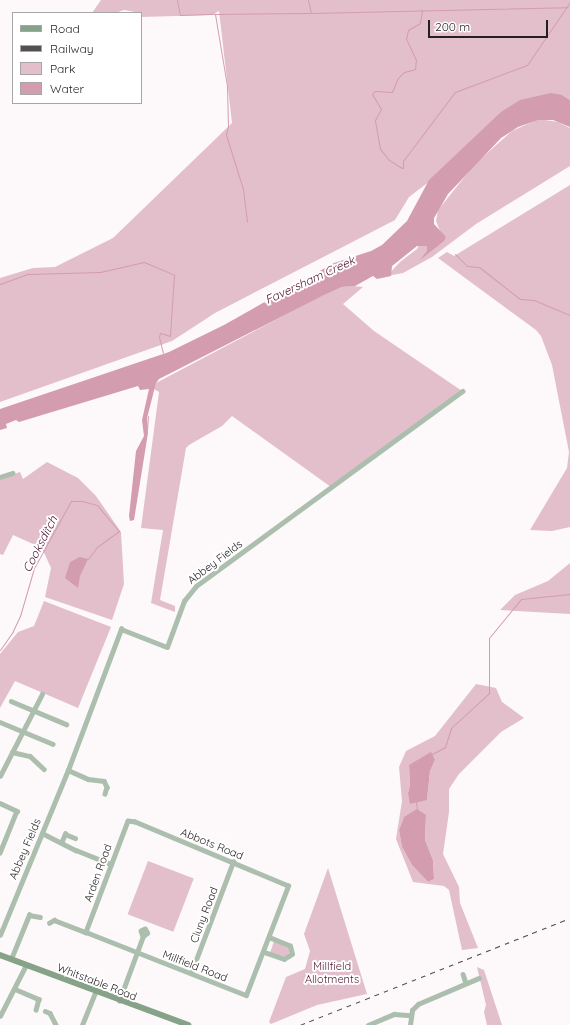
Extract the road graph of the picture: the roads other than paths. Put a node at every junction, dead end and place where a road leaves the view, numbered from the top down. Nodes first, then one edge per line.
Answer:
1 (462, 391) dead end
2 (12, 473) dead end
3 (0, 477) edge
4 (42, 694) dead end
5 (10, 701) dead end
6 (34, 710) junction
7 (0, 722) edge
8 (66, 724) dead end
9 (23, 731) junction
10 (53, 744) dead end
11 (12, 752) junction
12 (43, 765) dead end
13 (68, 770) junction
14 (0, 776) edge
15 (105, 794) dead end
16 (0, 803) edge
17 (128, 821) joint
18 (42, 833) junction
19 (76, 838) dead end
20 (62, 841) junction
21 (0, 853) edge
22 (233, 862) junction
23 (111, 864) junction
24 (40, 916) dead end
25 (50, 923) dead end
26 (86, 932) junction
27 (0, 936) edge
28 (143, 936) dead end
29 (270, 938) junction
30 (264, 952) junction
31 (136, 953) junction
32 (0, 955) edge
33 (11, 959) junction
34 (26, 965) junction
35 (191, 973) junction
36 (463, 974) dead end
37 (479, 978) dead end
38 (466, 983) junction
39 (15, 989) junction
40 (95, 992) junction
41 (119, 1001) junction
42 (36, 1010) dead end
43 (45, 1011) dead end
44 (410, 1015) junction
45 (0, 1016) edge
46 (56, 1025) edge
47 (82, 1025) edge
48 (188, 1025) edge
49 (368, 1025) edge
50 (410, 1025) edge

1 - 13 street, Abbey Fields
2 - 3 street
4 - 6 street
5 - 6 street
6 - 8 street
6 - 9 street
7 - 9 street
9 - 10 street
9 - 11 street
11 - 12 street
11 - 14 street
13 - 15 street
13 - 18 street, Abbey Fields
16 - 21 street
17 - 22 street, Abbots Road
17 - 23 street, Arden Road
18 - 20 street
18 - 27 street, Abbey Fields
19 - 20 street
20 - 23 street
22 - 29 street, Abbots Road
22 - 35 street, Cluny Road
23 - 26 street, Arden Road
24 - 33 street
25 - 26 street, Millfield Road
26 - 31 street, Millfield Road
28 - 31 street
29 - 30 street
29 - 30 street
30 - 35 street, Millfield Road
31 - 35 street, Millfield Road
31 - 41 street
32 - 33 main road, Whitstable Road
33 - 34 main road, Whitstable Road
34 - 39 street
34 - 40 main road, Whitstable Road
36 - 38 street
37 - 38 street
38 - 44 street
39 - 42 street
39 - 45 street
40 - 41 main road, Whitstable Road
40 - 47 street
41 - 48 main road, Whitstable Road
43 - 46 street
44 - 49 street
44 - 50 street

